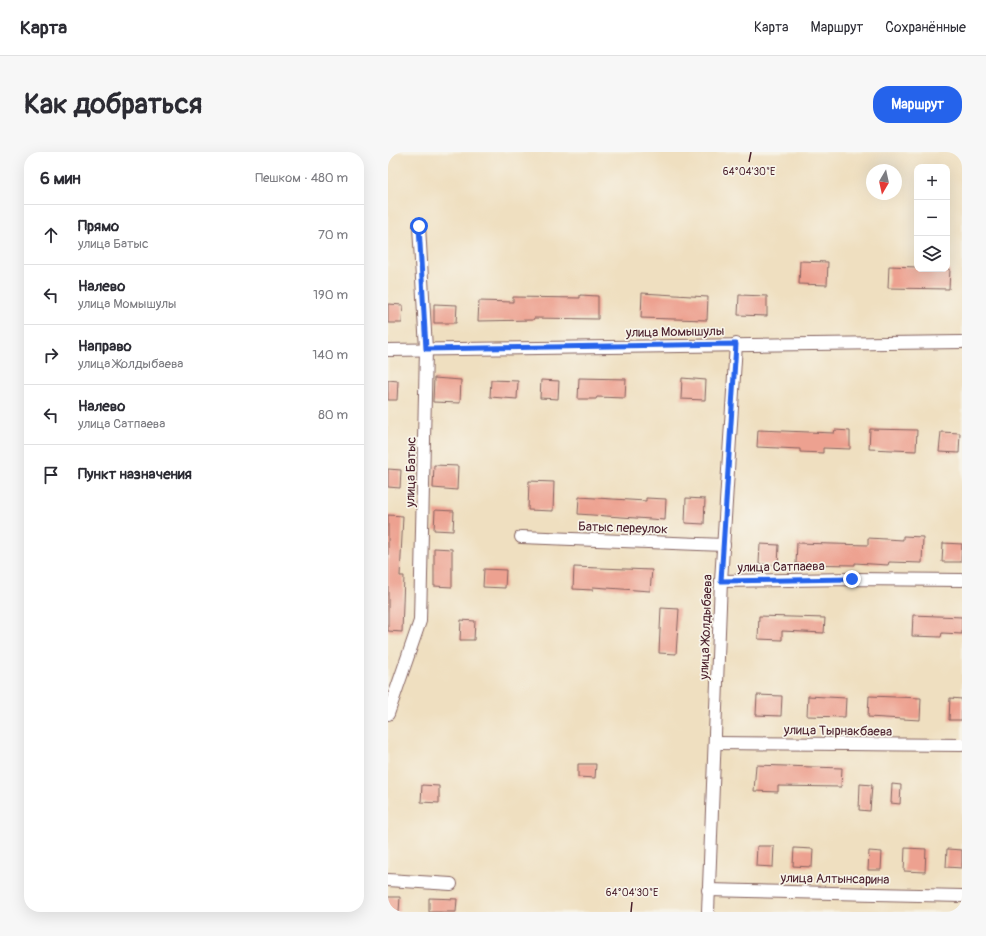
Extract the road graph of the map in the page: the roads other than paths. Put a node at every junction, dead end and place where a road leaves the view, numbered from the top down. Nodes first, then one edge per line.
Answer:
1 (419, 226) dead end
2 (962, 342) edge
3 (736, 344) junction
4 (426, 349) junction
5 (388, 350) edge
6 (521, 538) dead end
7 (724, 546) junction
8 (962, 580) edge
9 (721, 581) junction
10 (388, 714) edge
11 (715, 743) junction
12 (962, 745) edge
13 (388, 880) edge
14 (451, 884) dead end
15 (708, 890) junction
16 (962, 896) edge
17 (708, 912) edge

1 - 4 street, улица Батыс
2 - 3 street, улица Момышулы
3 - 4 street, улица Момышулы
3 - 7 street, улица Жолдыбаева
4 - 5 street, улица Момышулы
4 - 10 street, улица Батыс
6 - 7 street, Батыс переулок
7 - 9 street, улица Жолдыбаева
8 - 9 street, улица Сатпаева
9 - 11 street, улица Жолдыбаева
11 - 12 street, улица Тырнакбаева
11 - 15 street, улица Жолдыбаева
13 - 14 street
15 - 16 street, улица Алтынсарина
15 - 17 street, улица Жолдыбаева

